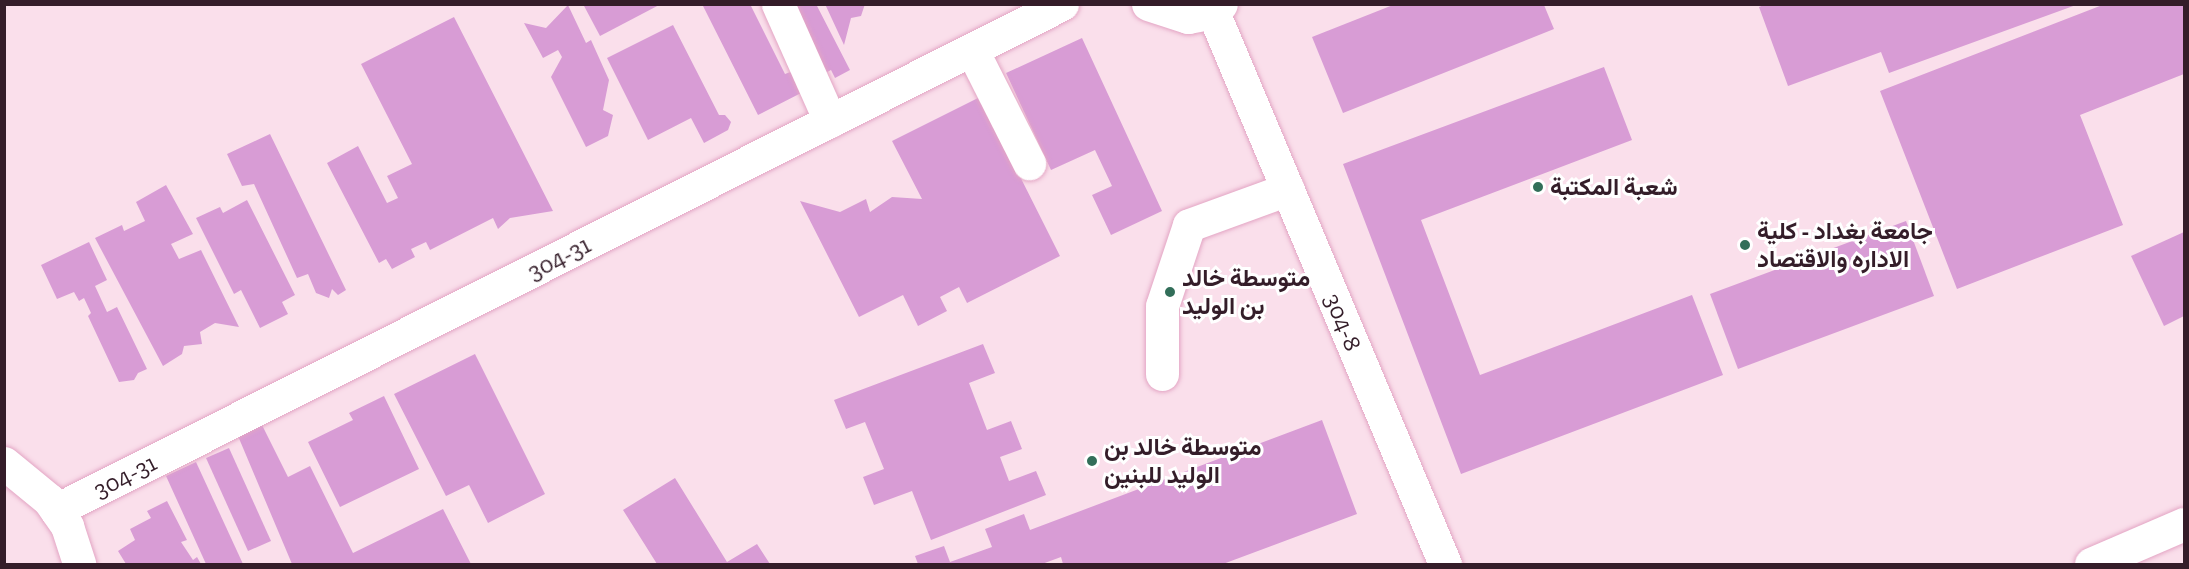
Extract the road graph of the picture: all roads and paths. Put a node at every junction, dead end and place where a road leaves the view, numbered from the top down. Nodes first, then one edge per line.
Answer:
1 (778, 4) edge
2 (1062, 4) edge
3 (1148, 4) edge
4 (1217, 8) edge
5 (972, 50) junction
6 (830, 121) junction
7 (1029, 163) dead end
8 (1288, 189) junction
9 (1162, 374) dead end
10 (4, 463) edge
11 (56, 510) junction
12 (2184, 524) edge
13 (79, 564) edge
14 (1446, 564) edge
15 (2091, 564) edge

1 - 6 street
2 - 5 street, 304-31
3 - 4 street, 304-8
4 - 8 street, 304-8
5 - 6 street, 304-31
5 - 7 street
6 - 11 street, 304-31
8 - 9 street
8 - 14 street, 304-8
10 - 11 street
11 - 13 street
12 - 15 street

